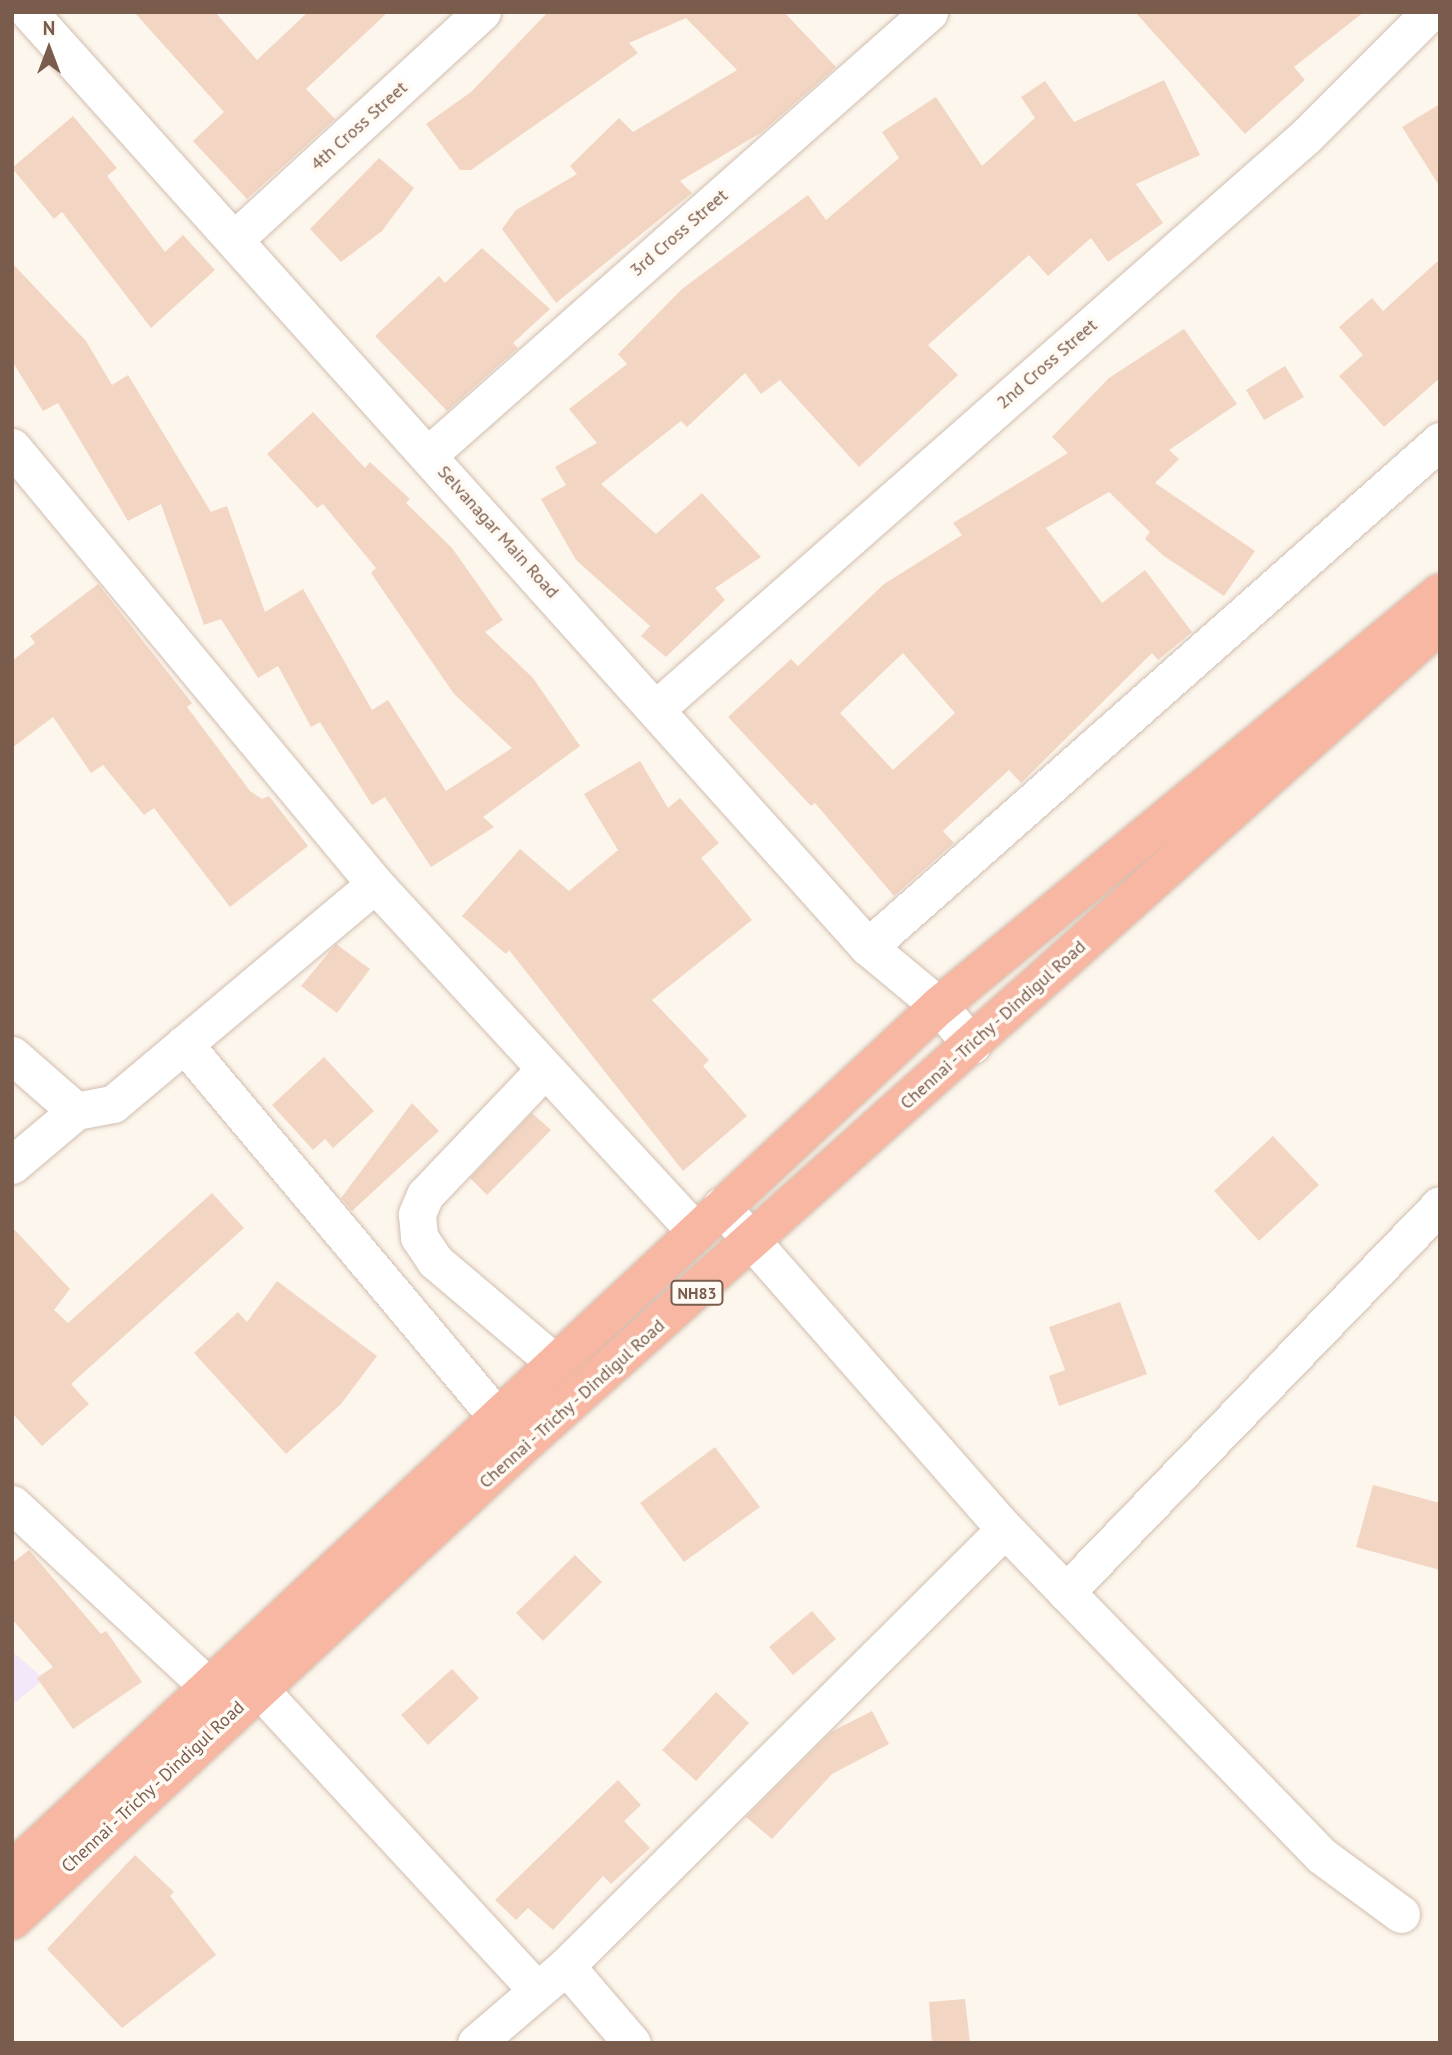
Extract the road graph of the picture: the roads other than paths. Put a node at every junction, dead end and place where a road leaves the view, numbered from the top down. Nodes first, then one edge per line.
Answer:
1 (29, 12) edge
2 (929, 12) edge
3 (1430, 12) edge
4 (462, 19) edge
5 (236, 239) junction
6 (1440, 441) edge
7 (12, 447) edge
8 (428, 455) junction
9 (1440, 593) edge
10 (1440, 624) edge
11 (1379, 660) junction
12 (657, 708) junction
13 (375, 884) junction
14 (868, 947) junction
15 (939, 1006) junction
16 (184, 1044) junction
17 (972, 1045) junction
18 (12, 1055) edge
19 (545, 1069) junction
20 (76, 1111) junction
21 (12, 1165) edge
22 (1440, 1205) edge
23 (708, 1218) junction
24 (753, 1240) junction
25 (553, 1361) junction
26 (495, 1414) junction
27 (12, 1504) edge
28 (1005, 1529) junction
29 (1066, 1592) junction
30 (208, 1686) junction
31 (259, 1689) junction
32 (12, 1871) edge
33 (17, 1905) edge
34 (1401, 1914) dead end
35 (566, 1966) junction
36 (536, 1989) junction
37 (476, 2043) edge
38 (632, 2043) edge

1 - 5 street, Selvanagar Main Road
2 - 8 street, 3rd Cross Street
3 - 12 street, 2nd Cross Street
4 - 5 street, 4th Cross Street
5 - 8 street, Selvanagar Main Road
6 - 14 street
7 - 13 street
8 - 12 street, Selvanagar Main Road
9 - 11 highway
10 - 11 highway
11 - 15 highway, Chennai - Trichy - Dindigul Road / NH83
11 - 17 highway, Chennai - Trichy - Dindigul Road / NH83
12 - 14 street, Selvanagar Main Road
13 - 16 street
13 - 19 street
14 - 15 street, Selvanagar Main Road
15 - 17 street, Selvanagar Main Road
15 - 23 highway, Chennai - Trichy - Dindigul Road / NH83
16 - 20 street
16 - 26 street
17 - 24 highway, Chennai - Trichy - Dindigul Road / NH83
18 - 20 street
19 - 23 street
19 - 25 street
20 - 21 street
22 - 29 street
23 - 24 street
23 - 25 highway, Chennai - Trichy - Dindigul Road / NH83
24 - 28 street
24 - 31 highway, Chennai - Trichy - Dindigul Road / NH83
25 - 26 highway, Chennai - Trichy - Dindigul Road / NH83
26 - 30 highway, Chennai - Trichy - Dindigul Road / NH83
27 - 30 street
28 - 29 street
28 - 35 street
29 - 34 street
30 - 32 highway, Chennai - Trichy - Dindigul Road / NH83
31 - 33 highway, Chennai - Trichy - Dindigul Road / NH83
31 - 36 street
35 - 36 street
35 - 38 street
36 - 37 street

